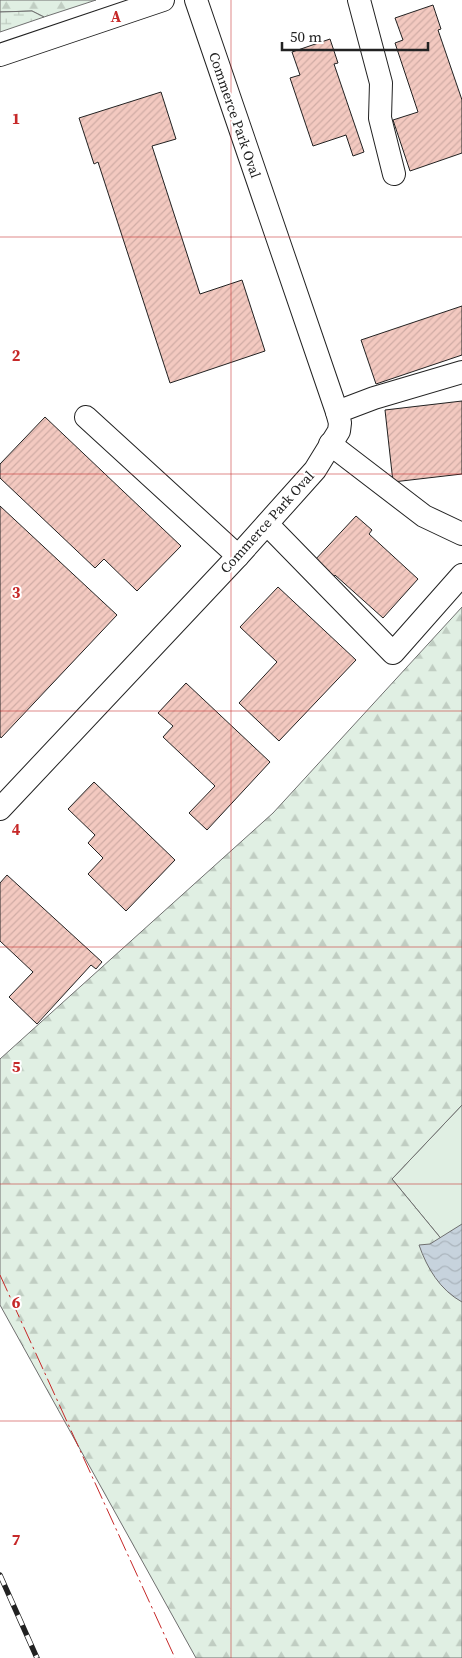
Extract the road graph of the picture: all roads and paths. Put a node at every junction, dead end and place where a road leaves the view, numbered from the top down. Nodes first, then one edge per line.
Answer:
1 (163, 0) edge
2 (196, 0) edge
3 (359, 0) edge
4 (0, 55) edge
5 (394, 174) dead end
6 (462, 372) edge
7 (337, 412) junction
8 (86, 417) dead end
9 (330, 444) junction
10 (267, 524) junction
11 (462, 534) edge
12 (238, 556) junction
13 (462, 575) edge
14 (4, 796) edge

1 - 4 street
2 - 7 street, Commerce Park Oval
3 - 5 street
6 - 7 street
7 - 9 street, Commerce Park Oval
8 - 12 street
9 - 10 street, Commerce Park Oval
9 - 11 street
10 - 12 street, Commerce Park Oval
10 - 13 street
12 - 14 street, Commerce Park Oval

